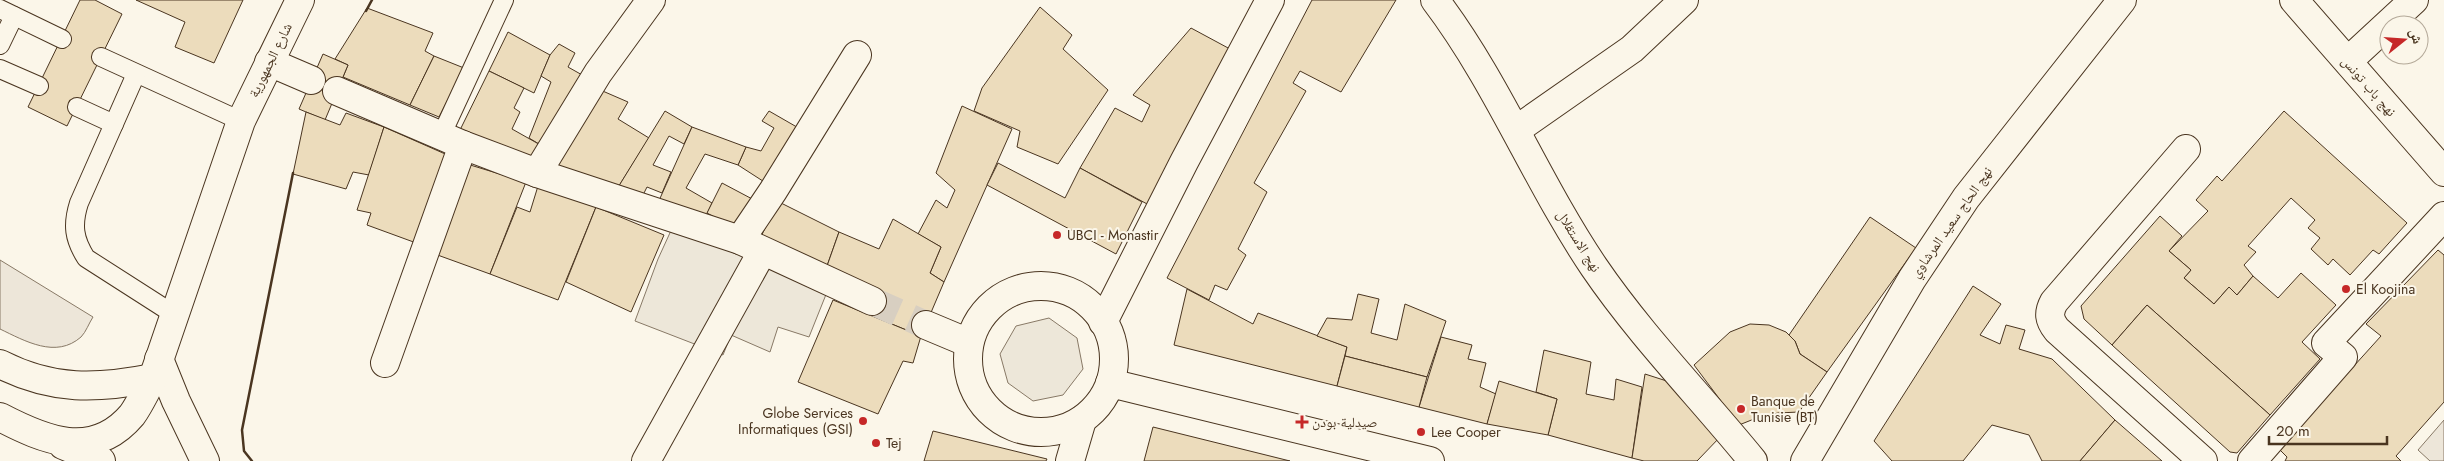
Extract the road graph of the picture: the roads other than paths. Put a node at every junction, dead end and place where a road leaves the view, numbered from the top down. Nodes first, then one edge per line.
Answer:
1 (300, 0) edge
2 (504, 0) edge
3 (651, 0) edge
4 (1270, 0) edge
5 (1435, 0) edge
6 (1684, 0) edge
7 (2122, 0) edge
8 (2294, 0) edge
9 (2414, 0) edge
10 (7, 12) edge
11 (62, 39) dead end
12 (0, 45) edge
13 (857, 55) dead end
14 (101, 57) dead end
15 (2348, 61) junction
16 (270, 62) junction
17 (0, 69) edge
18 (136, 74) junction
19 (311, 80) dead end
20 (39, 86) dead end
21 (337, 91) dead end
22 (77, 107) dead end
23 (241, 121) junction
24 (114, 124) junction
25 (1516, 130) junction
26 (452, 141) junction
27 (2186, 150) dead end
28 (2444, 172) edge
29 (537, 174) junction
30 (2444, 216) edge
31 (751, 246) junction
32 (872, 301) tunnel mouth
33 (175, 315) junction
34 (1103, 322) junction
35 (926, 325) tunnel mouth
36 (969, 343) junction
37 (385, 363) dead end
38 (0, 364) edge
39 (156, 369) junction
40 (1110, 383) junction
41 (0, 417) edge
42 (1082, 420) junction
43 (59, 444) junction
44 (101, 461) edge
45 (205, 461) edge
46 (646, 461) edge
47 (1070, 461) edge
48 (1430, 461) edge
49 (1753, 461) edge
50 (1805, 461) edge
51 (2203, 461) edge
52 (2252, 461) edge

1 - 16 street, شارع الجمهورية
2 - 26 lane
3 - 29 street
4 - 34 street
5 - 25 street, نهج الاستقلال
6 - 25 street
7 - 50 street, نهج الحاج سعيد المرشاوي
8 - 15 street, نهج باب تونس
9 - 15 street
10 - 11 lane
10 - 12 lane
13 - 31 street
14 - 18 lane
15 - 28 street, نهج باب تونس
16 - 19 street
16 - 23 street, شارع الجمهورية
17 - 20 lane
18 - 23 lane
18 - 24 lane
21 - 26 street
22 - 24 lane
23 - 33 street, شارع الجمهورية
24 - 33 lane
25 - 49 street, نهج الاستقلال
26 - 29 street
26 - 37 street
27 - 51 street
29 - 31 street
30 - 52 street
31 - 32 street
31 - 46 street
33 - 39 street, شارع الجمهورية
34 - 36 street
34 - 40 street
35 - 36 street
36 - 42 street
38 - 39 street
39 - 43 street, شارع الجمهورية
39 - 45 street
40 - 42 street
40 - 48 street
41 - 43 street
42 - 47 street
43 - 44 street

